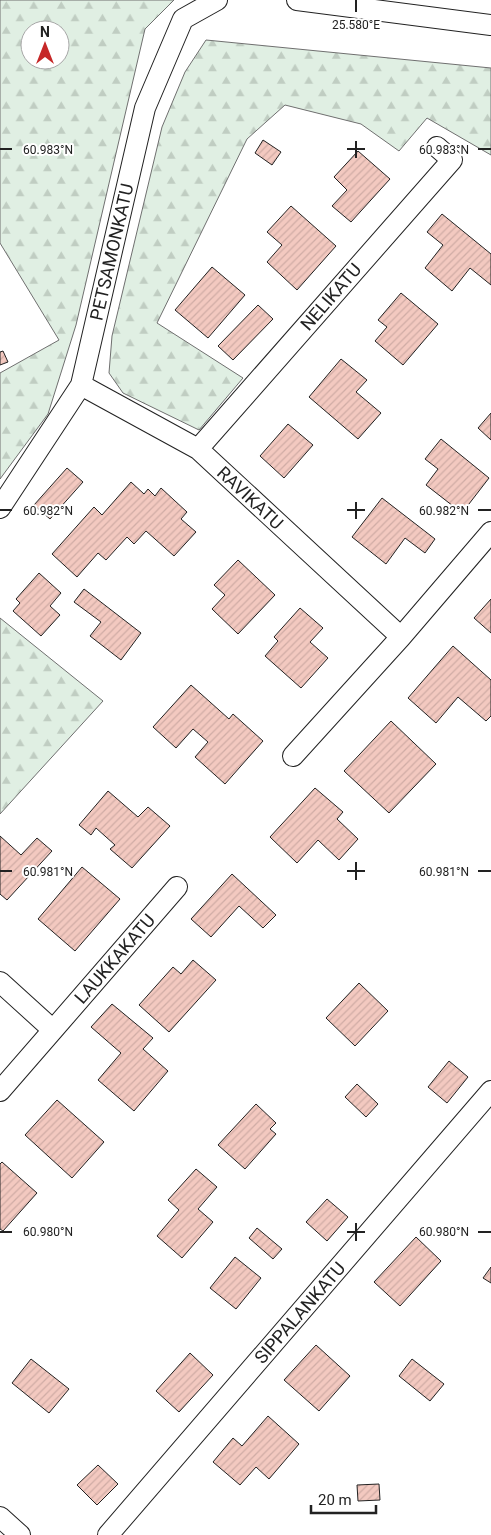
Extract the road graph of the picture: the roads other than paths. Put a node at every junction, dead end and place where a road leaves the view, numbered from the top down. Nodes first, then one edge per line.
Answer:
1 (216, 0) edge
2 (297, 0) edge
3 (491, 25) edge
4 (437, 147) dead end
5 (81, 385) junction
6 (198, 449) junction
7 (0, 508) edge
8 (491, 532) edge
9 (401, 637) junction
10 (293, 756) dead end
11 (177, 887) dead end
12 (0, 982) edge
13 (53, 1030) junction
14 (0, 1091) edge
15 (491, 1092) edge
16 (0, 1517) edge
17 (20, 1535) edge
18 (108, 1535) edge

1 - 5 street, PETSAMONKATU
2 - 3 street
4 - 6 street, NELIKATU
5 - 6 street, RAVIKATU
5 - 7 street, PETSAMONKATU
6 - 9 street, RAVIKATU
8 - 9 street
9 - 10 street
11 - 13 street, LAUKKAKATU
12 - 13 street
13 - 14 street, LAUKKAKATU
15 - 18 street, SIPPALANKATU
16 - 17 street

